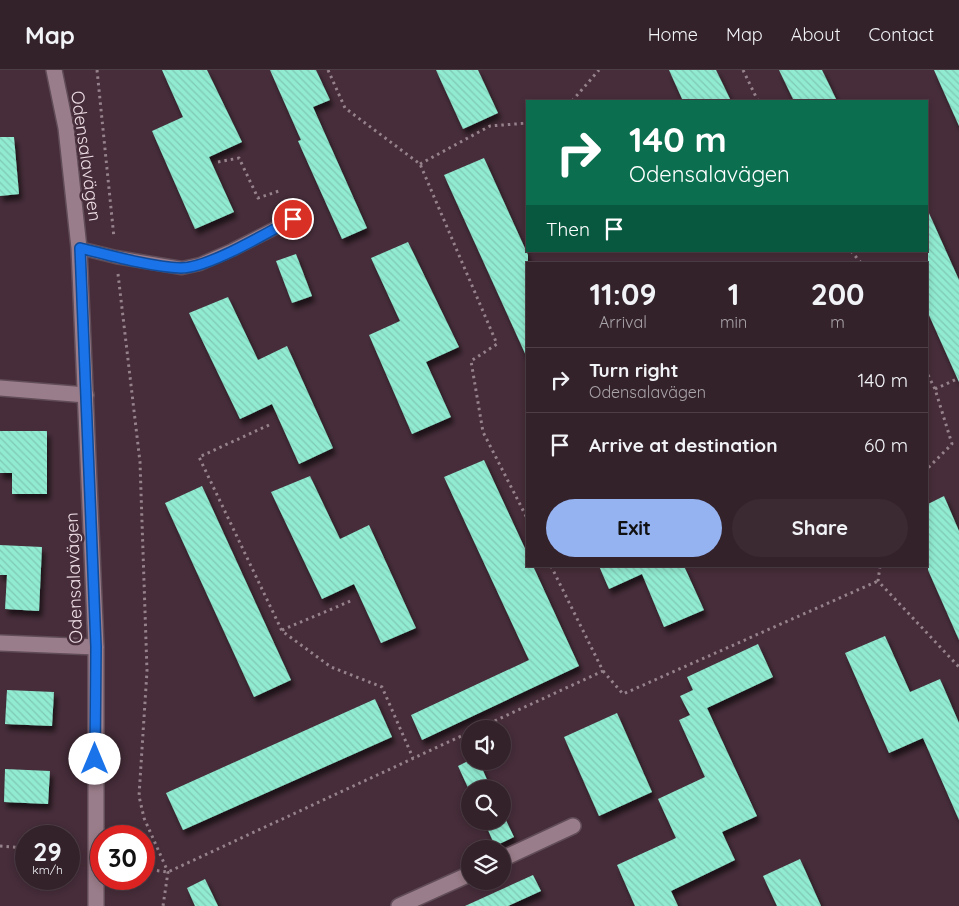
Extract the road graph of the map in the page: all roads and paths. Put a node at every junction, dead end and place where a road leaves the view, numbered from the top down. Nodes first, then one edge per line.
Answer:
1 (54, 70) edge
2 (97, 70) edge
3 (328, 70) edge
4 (599, 70) edge
5 (743, 70) edge
6 (573, 100) edge
7 (758, 100) edge
8 (526, 123) edge
9 (218, 162) dead end
10 (420, 164) junction
11 (279, 191) dead end
12 (293, 219) dead end
13 (80, 248) junction
14 (852, 252) edge
15 (116, 257) junction
16 (860, 262) edge
17 (928, 375) edge
18 (959, 378) edge
19 (0, 388) edge
20 (935, 389) junction
21 (86, 395) junction
22 (269, 425) dead end
23 (928, 468) edge
24 (526, 516) edge
25 (551, 567) edge
26 (880, 567) edge
27 (878, 581) junction
28 (353, 600) dead end
29 (282, 631) junction
30 (0, 643) edge
31 (96, 647) junction
32 (959, 667) edge
33 (603, 671) junction
34 (497, 720) edge
35 (461, 736) edge
36 (412, 758) junction
37 (573, 826) dead end
38 (0, 846) edge
39 (15, 847) edge
40 (511, 855) edge
41 (155, 870) edge
42 (168, 872) junction
43 (461, 878) edge
44 (96, 906) edge
45 (163, 906) edge
46 (399, 906) edge

1 - 13 street, Odensalavägen
2 - 15 path
3 - 10 path
4 - 6 path
5 - 7 path
8 - 10 path
9 - 11 path
10 - 24 path
12 - 15 lane, Odensalavägen
13 - 15 lane, Odensalavägen
13 - 21 street, Odensalavägen
14 - 16 path
15 - 42 path
17 - 20 path
18 - 20 path
19 - 21 street
20 - 23 path
21 - 31 street, Odensalavägen
22 - 29 path
25 - 33 path
26 - 27 path
27 - 32 path
27 - 33 path
28 - 29 path
29 - 36 path
30 - 31 street
31 - 44 street, Odensalavägen
33 - 34 path
35 - 36 path
36 - 42 path
37 - 40 street
38 - 39 path
41 - 42 path
42 - 45 path
43 - 46 street

